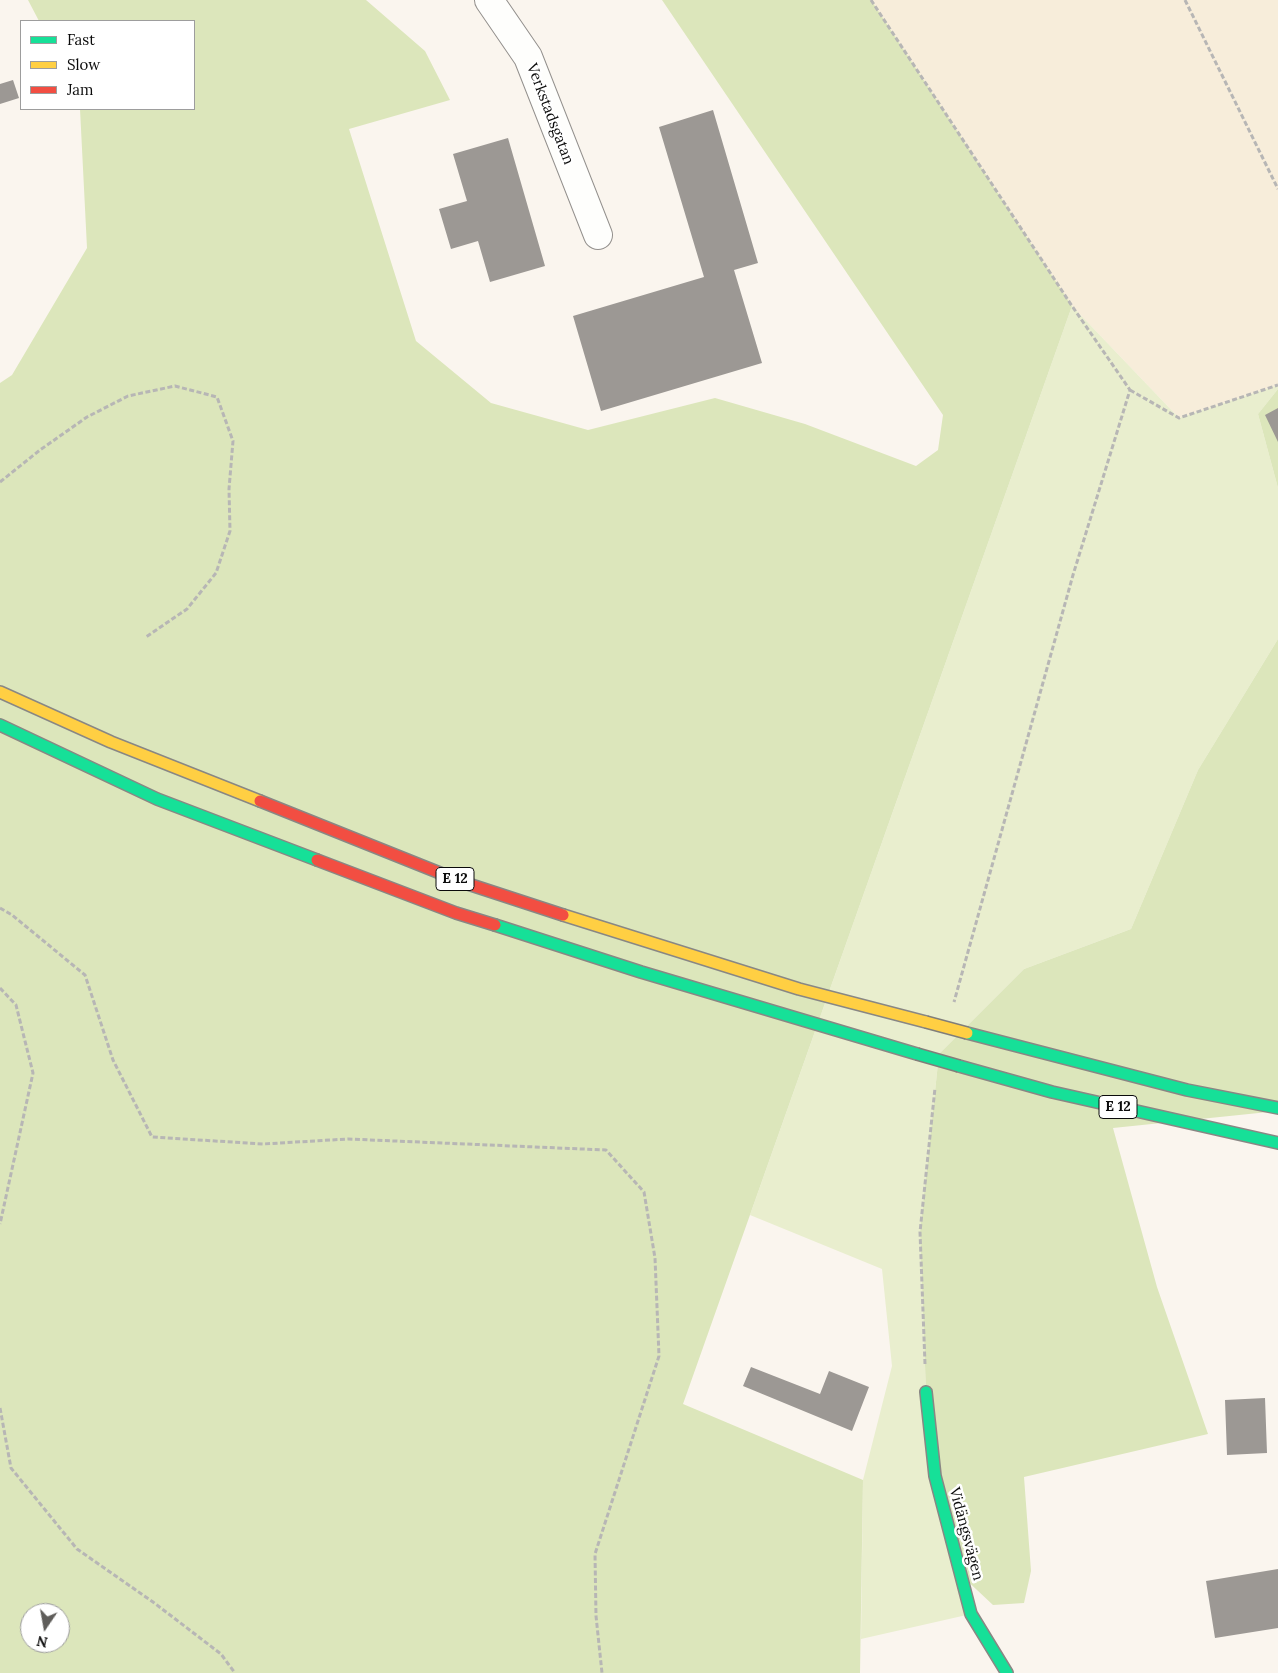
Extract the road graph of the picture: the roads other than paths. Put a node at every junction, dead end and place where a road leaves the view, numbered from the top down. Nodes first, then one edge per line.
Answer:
1 (489, 0) edge
2 (598, 235) dead end
3 (0, 692) edge
4 (0, 725) edge
5 (1278, 1108) edge
6 (1278, 1143) edge
7 (926, 1392) road end
8 (1007, 1673) edge

1 - 2 street, Verkstadsgatan
3 - 5 main road, E 12, bridge
4 - 6 main road, E 12, bridge
7 - 8 main road, Vidängsvägen

